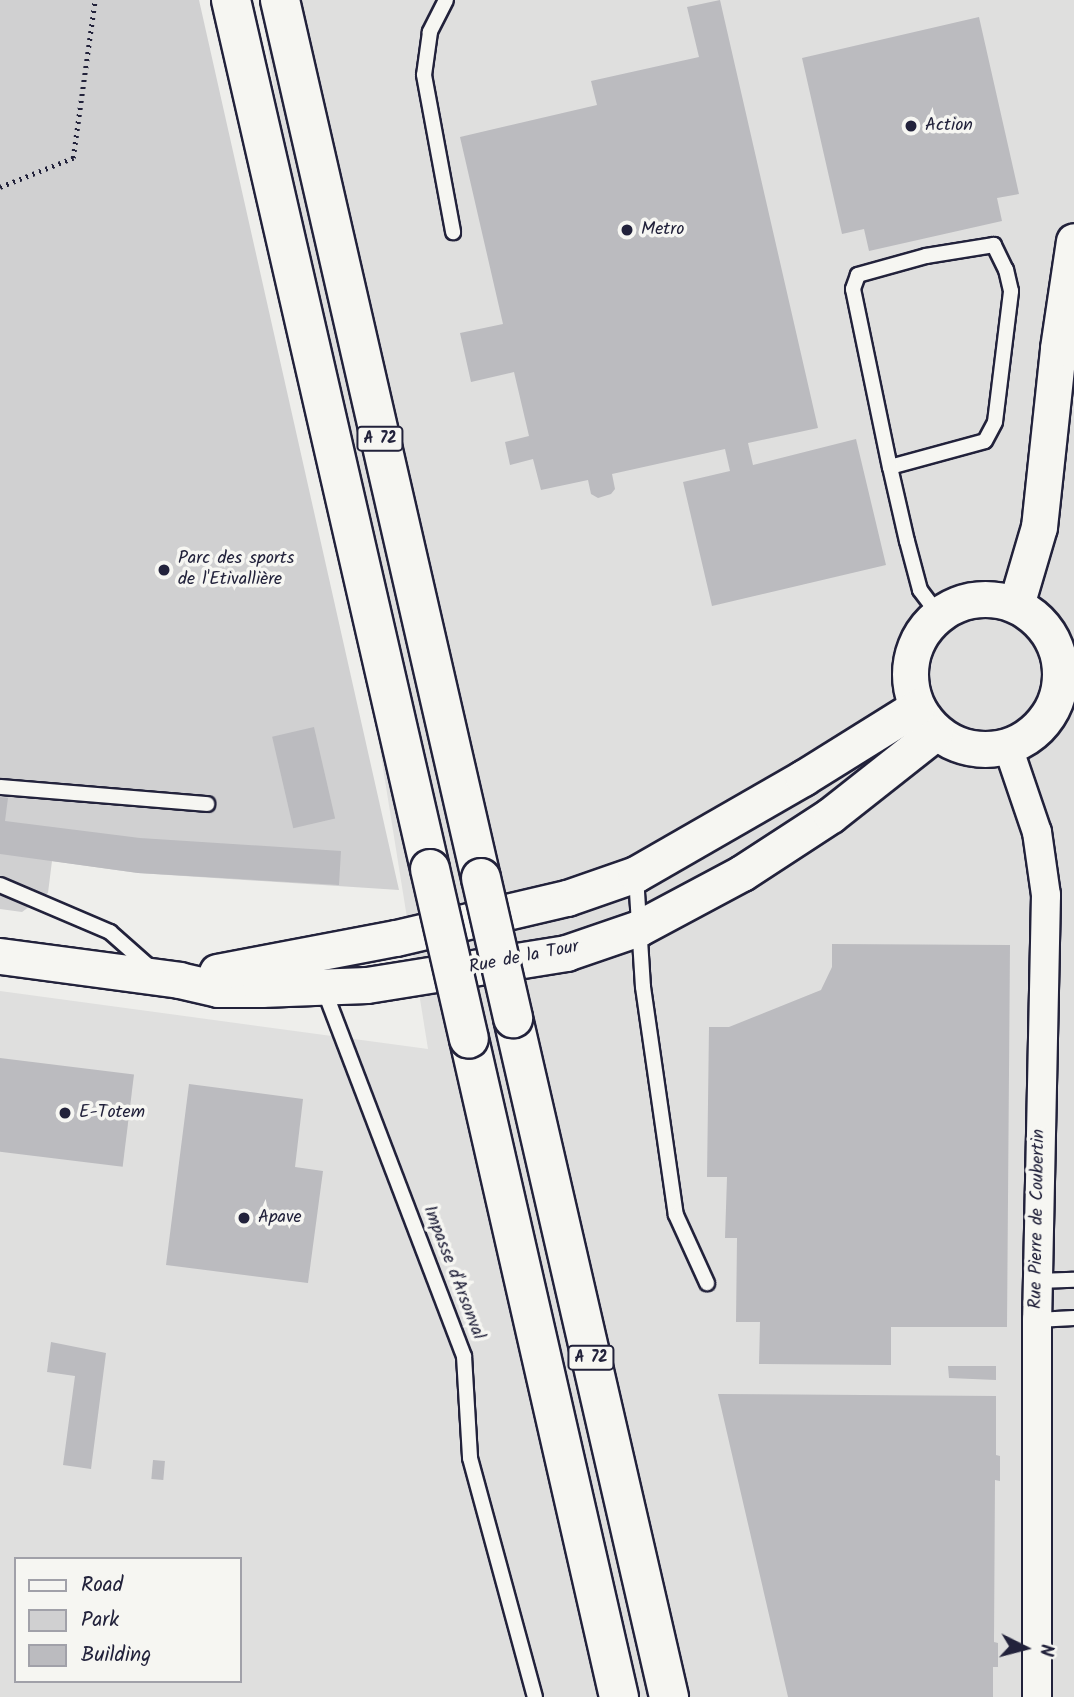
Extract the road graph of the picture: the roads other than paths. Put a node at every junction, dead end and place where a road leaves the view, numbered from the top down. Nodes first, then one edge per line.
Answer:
1 (231, 0) edge
2 (280, 0) edge
3 (446, 0) edge
4 (453, 232) dead end
5 (1074, 240) edge
6 (890, 467) junction
7 (1016, 605) junction
8 (939, 615) junction
9 (1066, 657) edge
10 (926, 720) junction
11 (1008, 747) junction
12 (0, 787) edge
13 (207, 804) dead end
14 (636, 874) junction
15 (0, 885) edge
16 (639, 928) junction
17 (0, 956) edge
18 (317, 972) junction
19 (170, 979) junction
20 (1074, 1280) edge
21 (1037, 1281) junction
22 (707, 1283) dead end
23 (1074, 1318) edge
24 (1037, 1320) junction
25 (535, 1697) edge
26 (619, 1697) edge
27 (669, 1697) edge
28 (1037, 1697) edge

1 - 26 highway, A 72, bridge
2 - 27 highway, A 72, bridge
3 - 4 lane
5 - 7 street
6 - 6 lane
6 - 8 lane
7 - 8 street
7 - 9 street
8 - 10 street
9 - 11 street
10 - 11 street
10 - 14 street, Rue de la Tour
10 - 16 street, Rue de la Tour
11 - 21 street, Rue Pierre de Coubertin
12 - 13 lane
14 - 16 lane
14 - 18 street, Rue de la Tour
15 - 19 lane
16 - 18 street, Rue de la Tour
16 - 22 lane
17 - 19 street, Rue de la Tour
18 - 19 street, Rue de la Tour
18 - 25 lane, Impasse d'Arsonval
20 - 21 lane
21 - 24 street, Rue Pierre de Coubertin
23 - 24 lane
24 - 28 street, Rue Pierre de Coubertin

